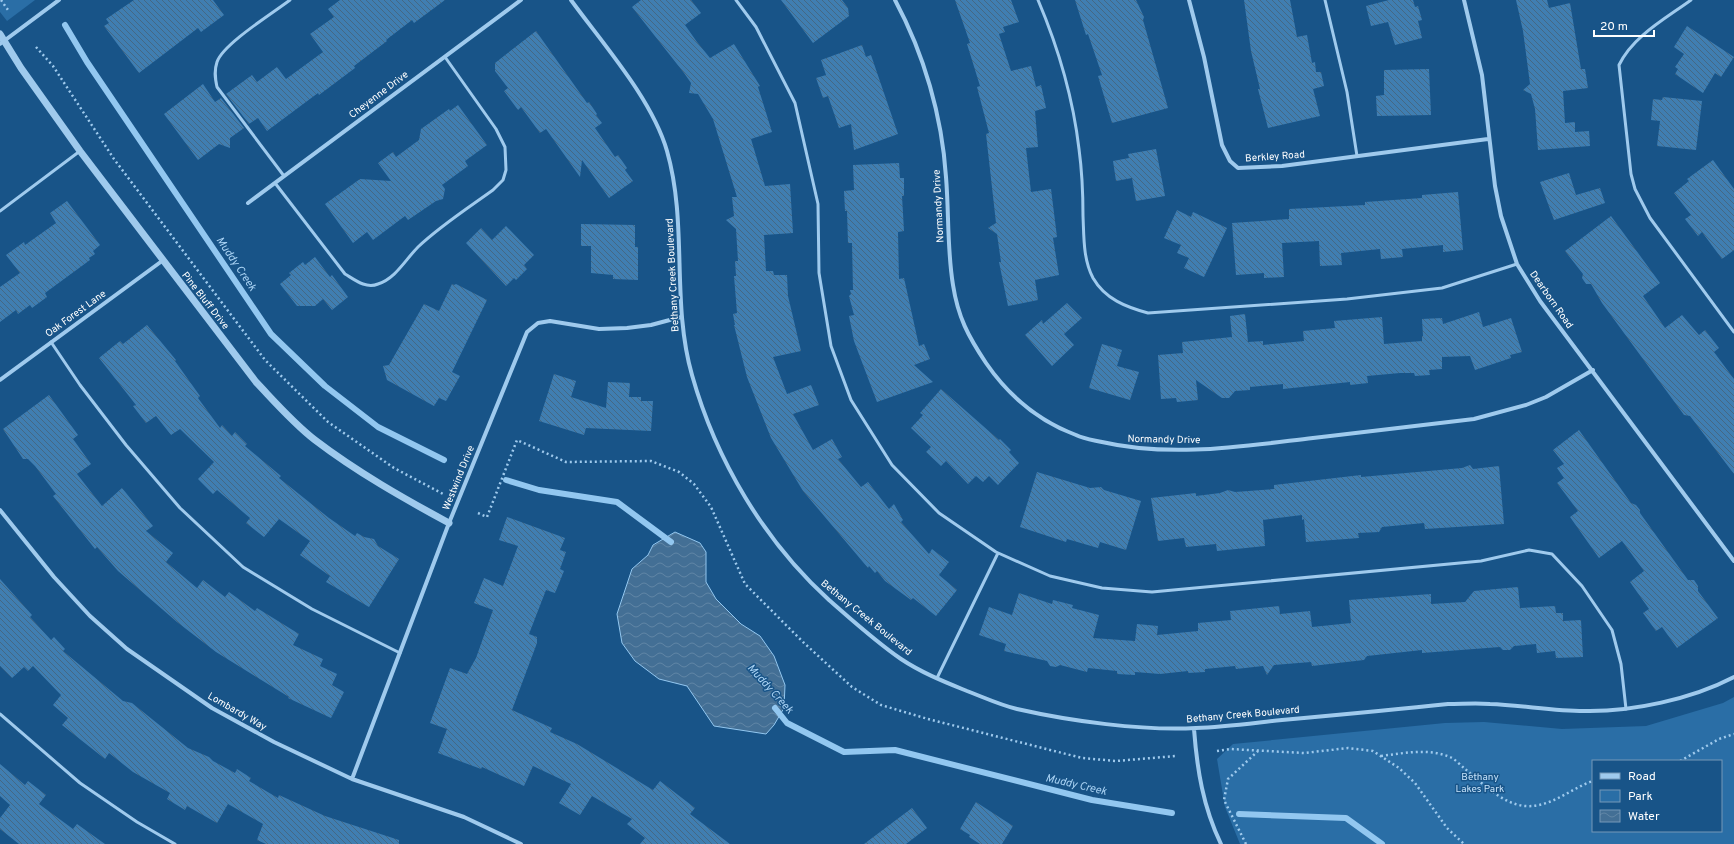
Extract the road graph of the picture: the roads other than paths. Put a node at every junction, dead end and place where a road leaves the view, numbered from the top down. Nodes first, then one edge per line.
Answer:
1 (59, 0) edge
2 (290, 0) edge
3 (521, 0) edge
4 (571, 0) edge
5 (736, 0) edge
6 (896, 0) edge
7 (1038, 0) edge
8 (1189, 0) edge
9 (1325, 0) edge
10 (1464, 0) edge
11 (1691, 0) edge
12 (1, 39) edge
13 (445, 57) junction
14 (1488, 139) junction
15 (80, 151) junction
16 (1357, 156) junction
17 (284, 176) junction
18 (275, 183) junction
19 (248, 203) dead end
20 (0, 211) edge
21 (162, 261) junction
22 (1517, 264) junction
23 (681, 317) junction
24 (1734, 332) edge
25 (51, 342) junction
26 (1593, 370) junction
27 (0, 380) edge
28 (0, 510) edge
29 (449, 523) junction
30 (998, 553) junction
31 (1734, 561) edge
32 (400, 653) junction
33 (1734, 677) edge
34 (937, 678) junction
35 (1626, 709) junction
36 (0, 714) edge
37 (1194, 728) junction
38 (352, 779) junction
39 (175, 844) edge
40 (521, 844) edge
41 (1221, 844) edge

1 - 12 street
2 - 17 lane
3 - 13 street, Cheyenne Drive
4 - 23 street, Bethany Creek Boulevard
5 - 30 lane
6 - 26 street, Normandy Drive
7 - 22 lane
8 - 16 street, Berkley Road
9 - 16 lane
10 - 14 street, Dearborn Road
11 - 24 lane
12 - 15 street, Pine Bluff Drive
13 - 17 street, Cheyenne Drive
13 - 18 lane
14 - 16 street, Berkley Road
14 - 22 street, Dearborn Road
15 - 20 lane
15 - 21 street, Pine Bluff Drive
17 - 18 street, Cheyenne Drive
18 - 19 street, Cheyenne Drive
21 - 25 street, Oak Forest Lane
21 - 29 street, Pine Bluff Drive
22 - 26 street, Dearborn Road
23 - 29 street, Westwind Drive
23 - 34 street, Bethany Creek Boulevard
25 - 27 street, Oak Forest Lane
25 - 32 lane
26 - 31 street, Dearborn Road
28 - 38 street, Lombardy Way
29 - 32 street, Westwind Drive
30 - 34 lane
30 - 35 lane
32 - 38 street, Westwind Drive
33 - 35 street, Bethany Creek Boulevard
34 - 37 street, Bethany Creek Boulevard
35 - 37 street, Bethany Creek Boulevard
36 - 39 lane
37 - 41 street
38 - 40 street, Lombardy Way

